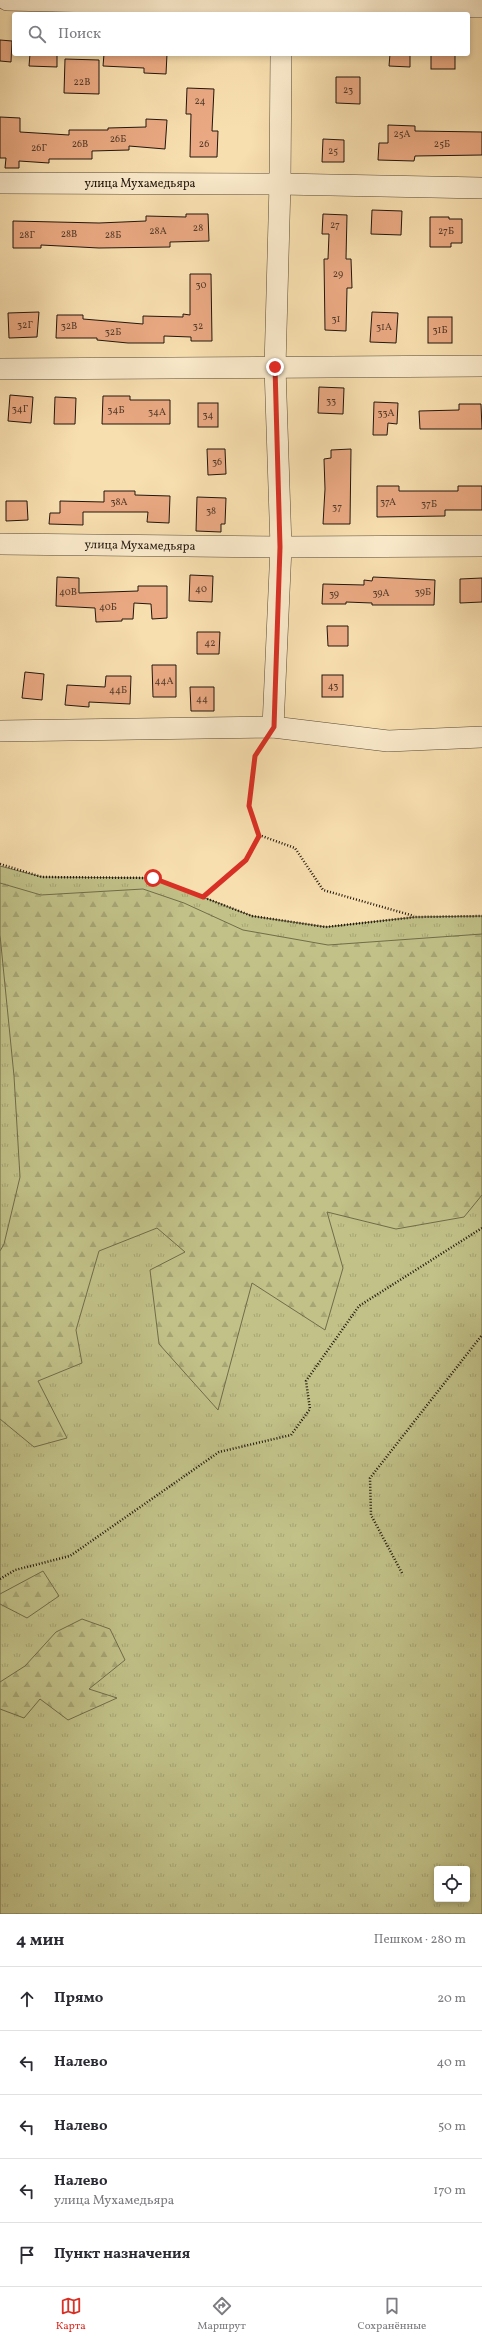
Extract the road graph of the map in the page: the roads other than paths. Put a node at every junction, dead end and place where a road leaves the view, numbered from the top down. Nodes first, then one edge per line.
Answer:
1 (7, 0) edge
2 (281, 7) edge
3 (482, 7) edge
4 (281, 56) edge
5 (0, 183) edge
6 (280, 184) junction
7 (482, 188) edge
8 (482, 366) edge
9 (275, 367) junction
10 (0, 369) edge
11 (0, 544) edge
12 (482, 546) edge
13 (280, 547) junction
14 (274, 727) junction
15 (0, 731) edge
16 (482, 737) edge

1 - 2 street
2 - 3 street
4 - 6 street
5 - 6 street, улица Мухамедьяра
6 - 7 street, улица Мухамедьяра
6 - 9 street
8 - 9 street
9 - 10 street
9 - 13 street
11 - 13 street, улица Мухамедьяра
12 - 13 street, улица Мухамедьяра
13 - 14 street
14 - 15 street
14 - 16 street

